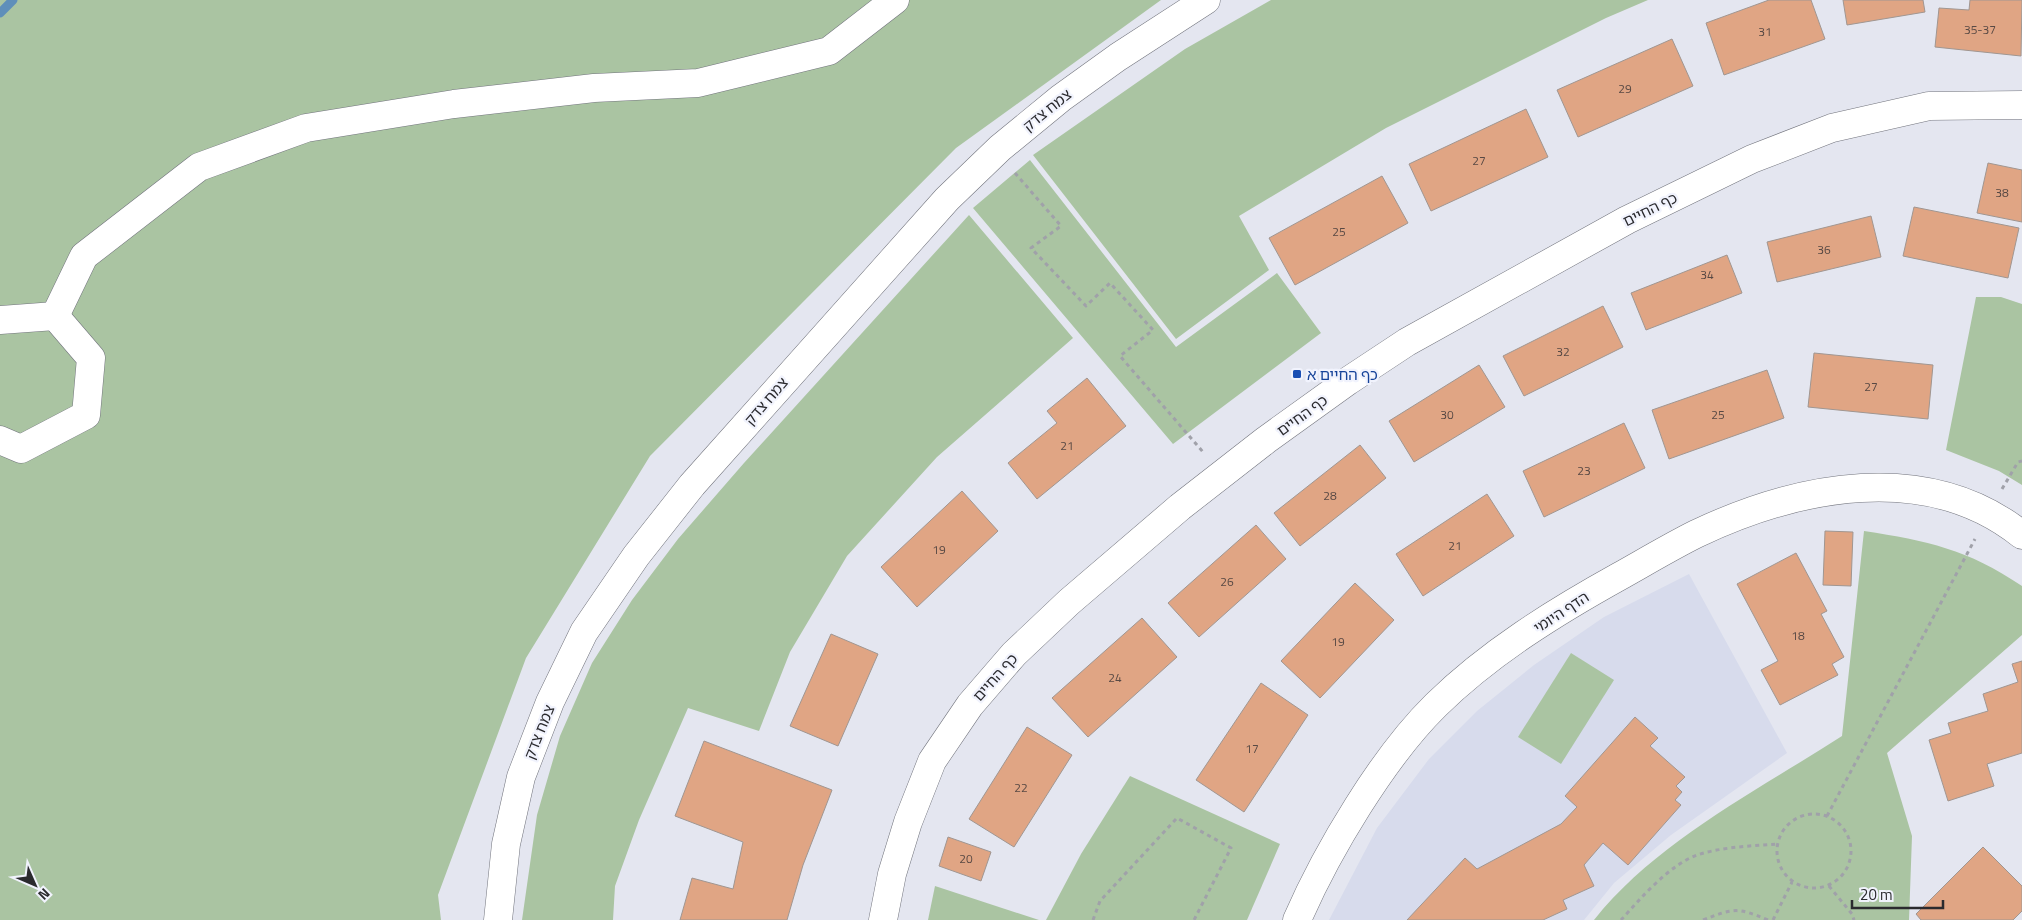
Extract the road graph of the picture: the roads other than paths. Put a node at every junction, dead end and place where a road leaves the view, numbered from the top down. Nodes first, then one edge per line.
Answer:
1 (895, 0) edge
2 (1206, 0) edge
3 (2022, 105) edge
4 (55, 316) junction
5 (0, 320) edge
6 (0, 440) edge
7 (2022, 535) edge
8 (498, 920) edge
9 (883, 920) edge
10 (1297, 920) edge

1 - 4 street
2 - 8 street, צמח צדק
3 - 9 street, כף החיים
4 - 5 street
4 - 6 street
7 - 10 street, הדף היומי

